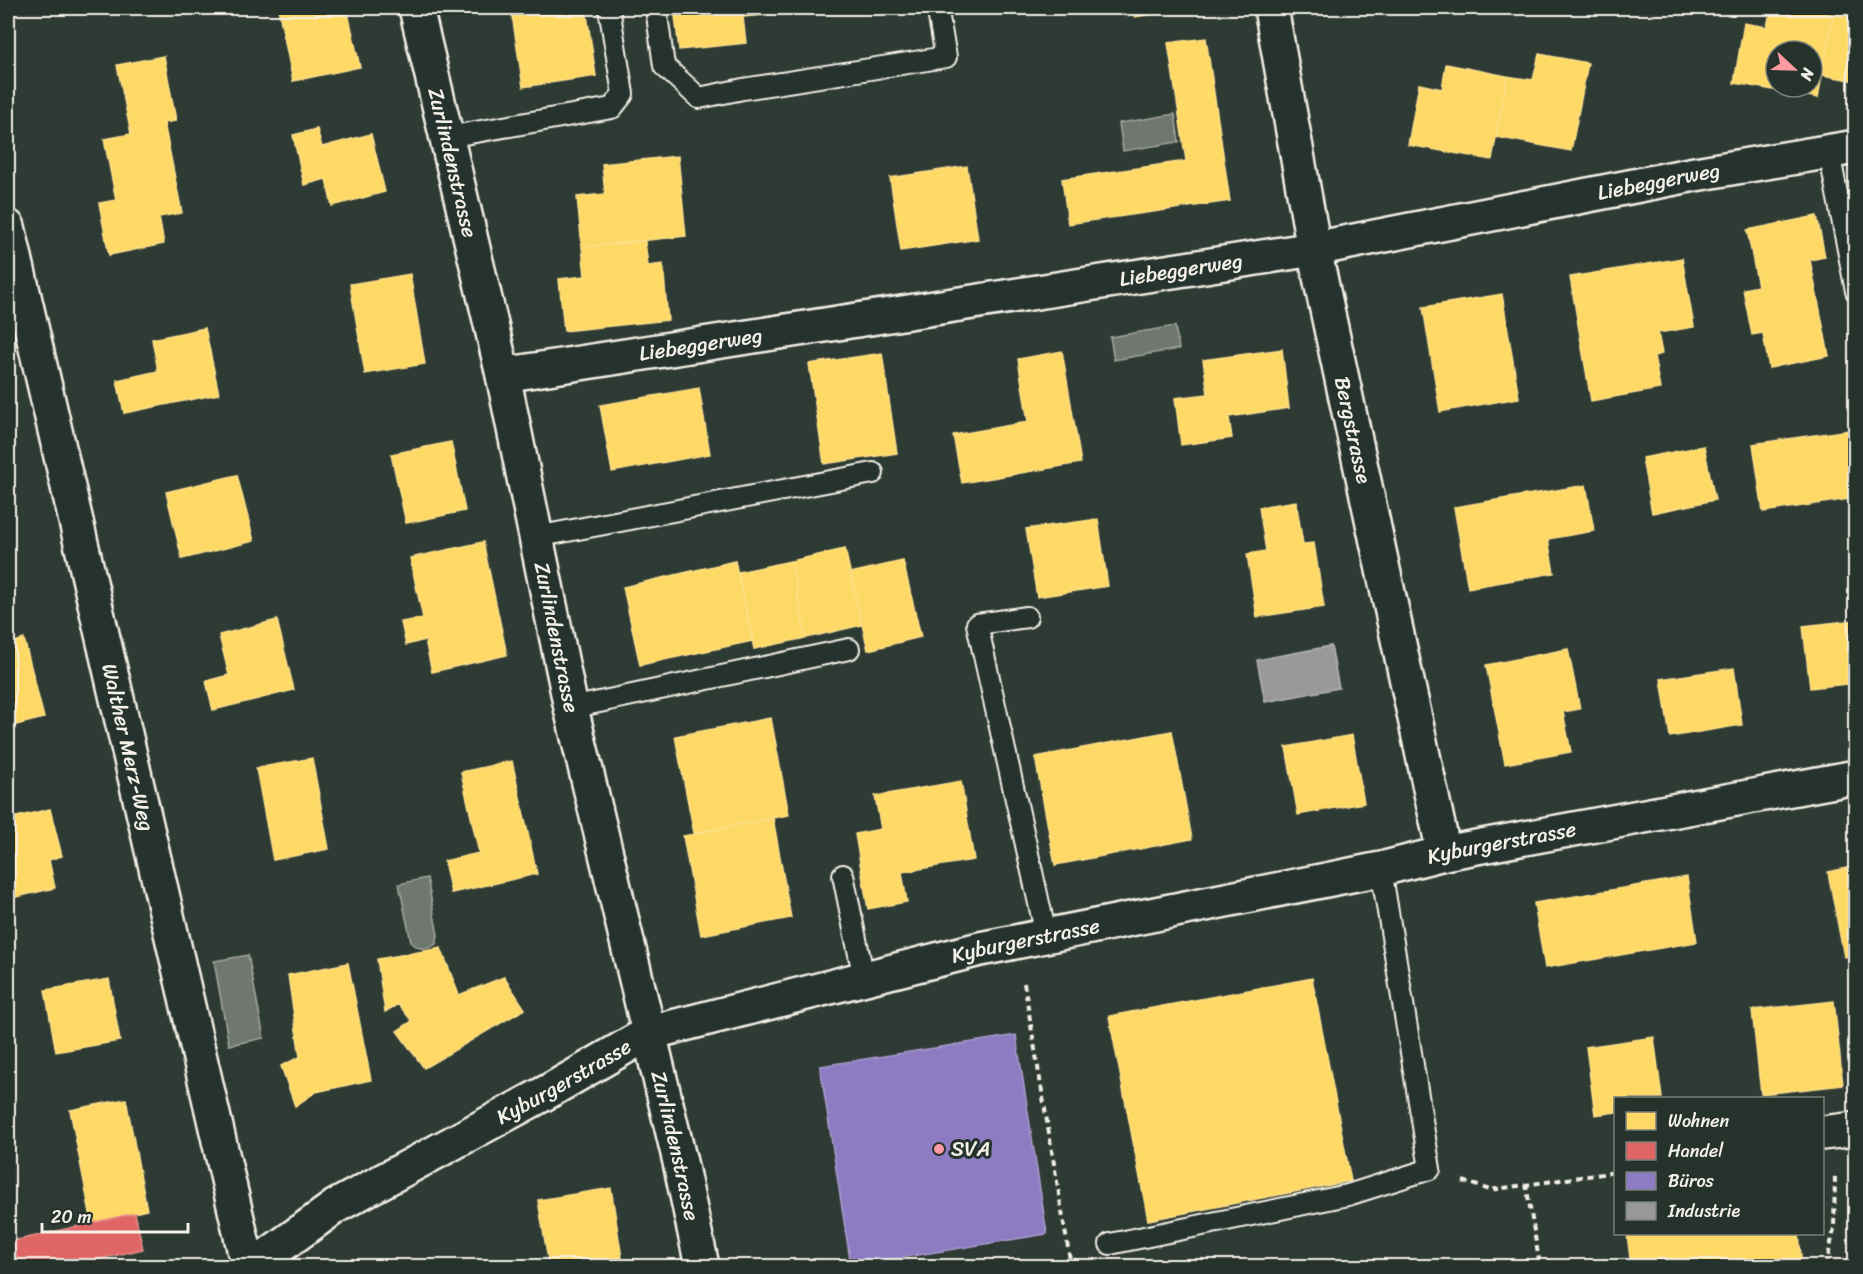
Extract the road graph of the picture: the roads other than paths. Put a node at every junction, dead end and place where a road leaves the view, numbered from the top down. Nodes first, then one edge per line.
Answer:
1 (416, 8) edge
2 (609, 8) edge
3 (656, 8) edge
4 (1271, 8) edge
5 (939, 18) dead end
6 (447, 137) junction
7 (1842, 149) edge
8 (8, 227) edge
9 (1314, 249) junction
10 (1856, 291) edge
11 (503, 375) junction
12 (873, 473) dead end
13 (536, 537) junction
14 (1027, 617) dead end
15 (849, 649) dead end
16 (571, 708) junction
17 (1856, 777) edge
18 (1444, 853) junction
19 (1381, 868) junction
20 (843, 875) dead end
21 (1032, 938) junction
22 (864, 979) junction
23 (650, 1034) junction
24 (1110, 1244) dead end
25 (248, 1266) edge
26 (254, 1266) edge
27 (702, 1266) edge

1 - 6 street, Zurlindenstrasse
2 - 6 lane
3 - 5 lane
4 - 9 street, Bergstrasse
6 - 11 street, Zurlindenstrasse
7 - 9 street, Liebeggerweg
7 - 10 lane
8 - 25 street, Walther Merz-Weg
9 - 11 street, Liebeggerweg
9 - 18 street, Bergstrasse
11 - 13 street, Zurlindenstrasse
12 - 13 lane
13 - 16 street, Zurlindenstrasse
14 - 21 lane
15 - 16 lane
16 - 23 street, Zurlindenstrasse
17 - 18 street, Kyburgerstrasse
18 - 19 street, Kyburgerstrasse
19 - 21 street, Kyburgerstrasse
19 - 24 lane
20 - 22 lane
21 - 22 street, Kyburgerstrasse
22 - 23 street, Kyburgerstrasse
23 - 26 street, Kyburgerstrasse
23 - 27 street, Zurlindenstrasse

